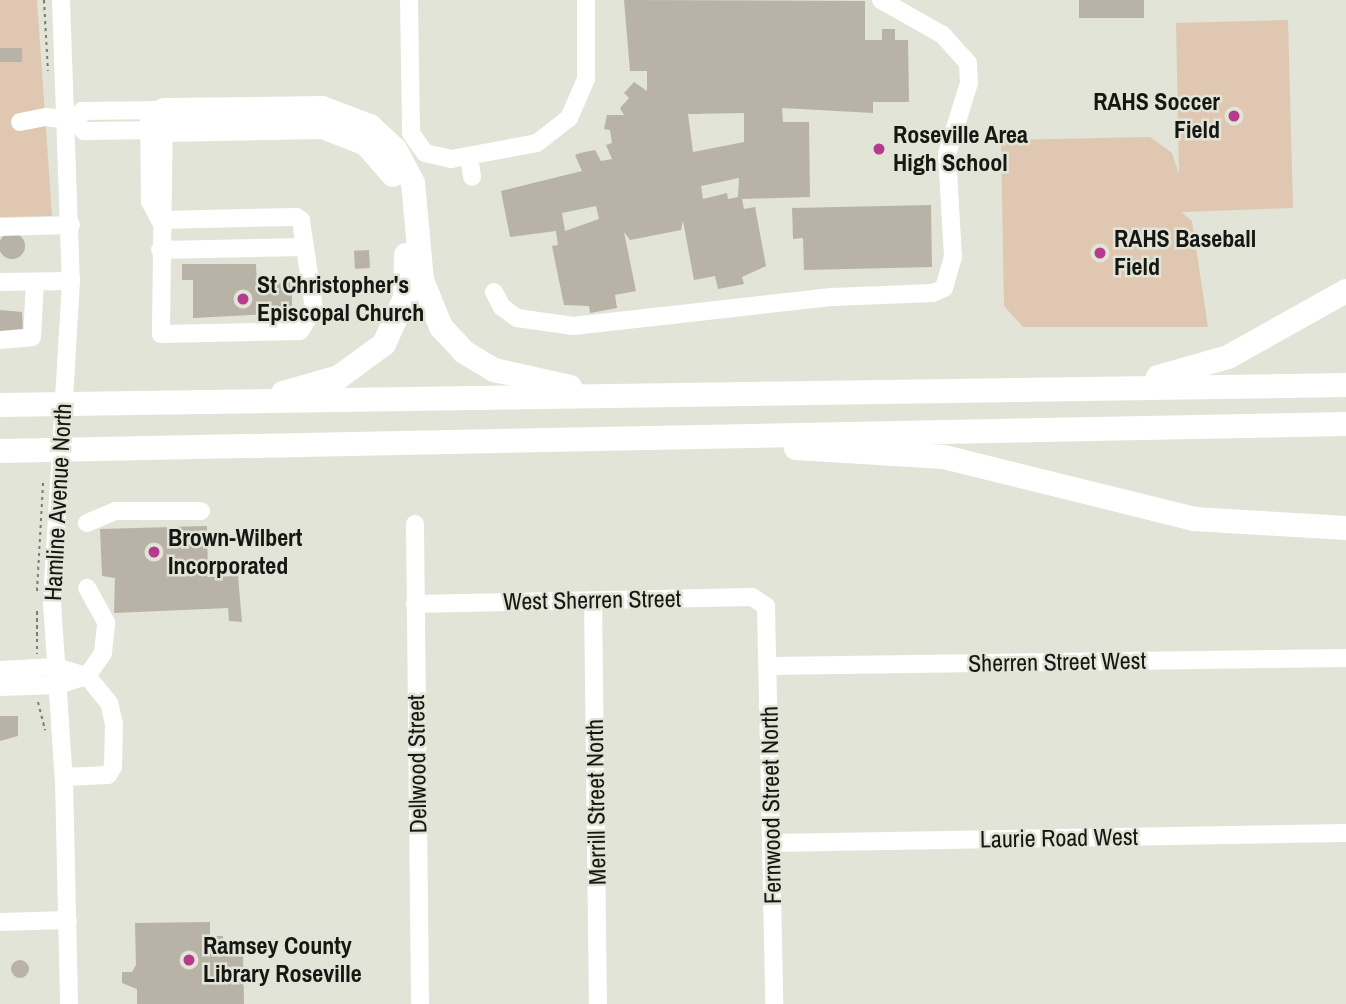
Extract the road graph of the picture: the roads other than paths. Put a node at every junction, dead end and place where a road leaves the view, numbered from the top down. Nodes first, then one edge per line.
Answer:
1 (61, 0) edge
2 (409, 0) edge
3 (586, 0) edge
4 (881, 0) edge
5 (156, 120) junction
6 (23, 121) dead end
7 (64, 121) junction
8 (469, 157) junction
9 (472, 177) dead end
10 (160, 220) junction
11 (71, 225) junction
12 (0, 227) edge
13 (305, 247) junction
14 (160, 250) junction
15 (71, 281) junction
16 (0, 282) edge
17 (35, 282) junction
18 (1346, 291) edge
19 (494, 292) dead end
20 (0, 340) edge
21 (1346, 385) edge
22 (1047, 390) junction
23 (654, 398) junction
24 (201, 404) junction
25 (0, 405) edge
26 (1346, 424) edge
27 (638, 439) junction
28 (0, 451) edge
29 (201, 511) dead end
30 (87, 523) dead end
31 (415, 524) dead end
32 (1346, 528) edge
33 (87, 588) dead end
34 (593, 600) junction
35 (415, 604) junction
36 (766, 606) joint
37 (1346, 658) edge
38 (769, 666) junction
39 (0, 670) edge
40 (56, 676) junction
41 (87, 677) junction
42 (0, 687) edge
43 (64, 777) junction
44 (1346, 833) edge
45 (772, 842) junction
46 (68, 920) junction
47 (0, 922) edge
48 (69, 1004) edge
49 (420, 1004) edge
50 (598, 1004) edge
51 (774, 1004) edge

1 - 7 street, Hamline Avenue North
2 - 8 street
3 - 8 street
4 - 19 street
5 - 7 street
5 - 10 street
5 - 23 highway
5 - 24 highway
6 - 7 street
7 - 11 street, Hamline Avenue North
8 - 9 street
10 - 13 street
10 - 14 street
11 - 12 street
11 - 15 street, Hamline Avenue North
13 - 14 street
13 - 14 street
15 - 17 street
15 - 40 street, Hamline Avenue North
16 - 17 street
17 - 20 street
18 - 22 highway
21 - 22 highway
22 - 23 highway
23 - 24 highway
24 - 25 highway
26 - 27 highway
27 - 28 highway
27 - 32 highway
29 - 30 street
31 - 35 street, Dellwood Street
33 - 41 street
34 - 35 street, West Sherren Street
34 - 36 street, West Sherren Street
34 - 50 street, Merrill Street North
35 - 49 street, Dellwood Street
36 - 38 street, Fernwood Street North
37 - 38 street, Sherren Street West
38 - 45 street, Fernwood Street North
39 - 40 street
40 - 41 street
40 - 42 street
40 - 43 street, Hamline Avenue North
41 - 43 street
43 - 46 street, Hamline Avenue North
44 - 45 street, Laurie Road West
45 - 51 street, Fernwood Street North
46 - 47 street
46 - 48 street, Hamline Avenue North

